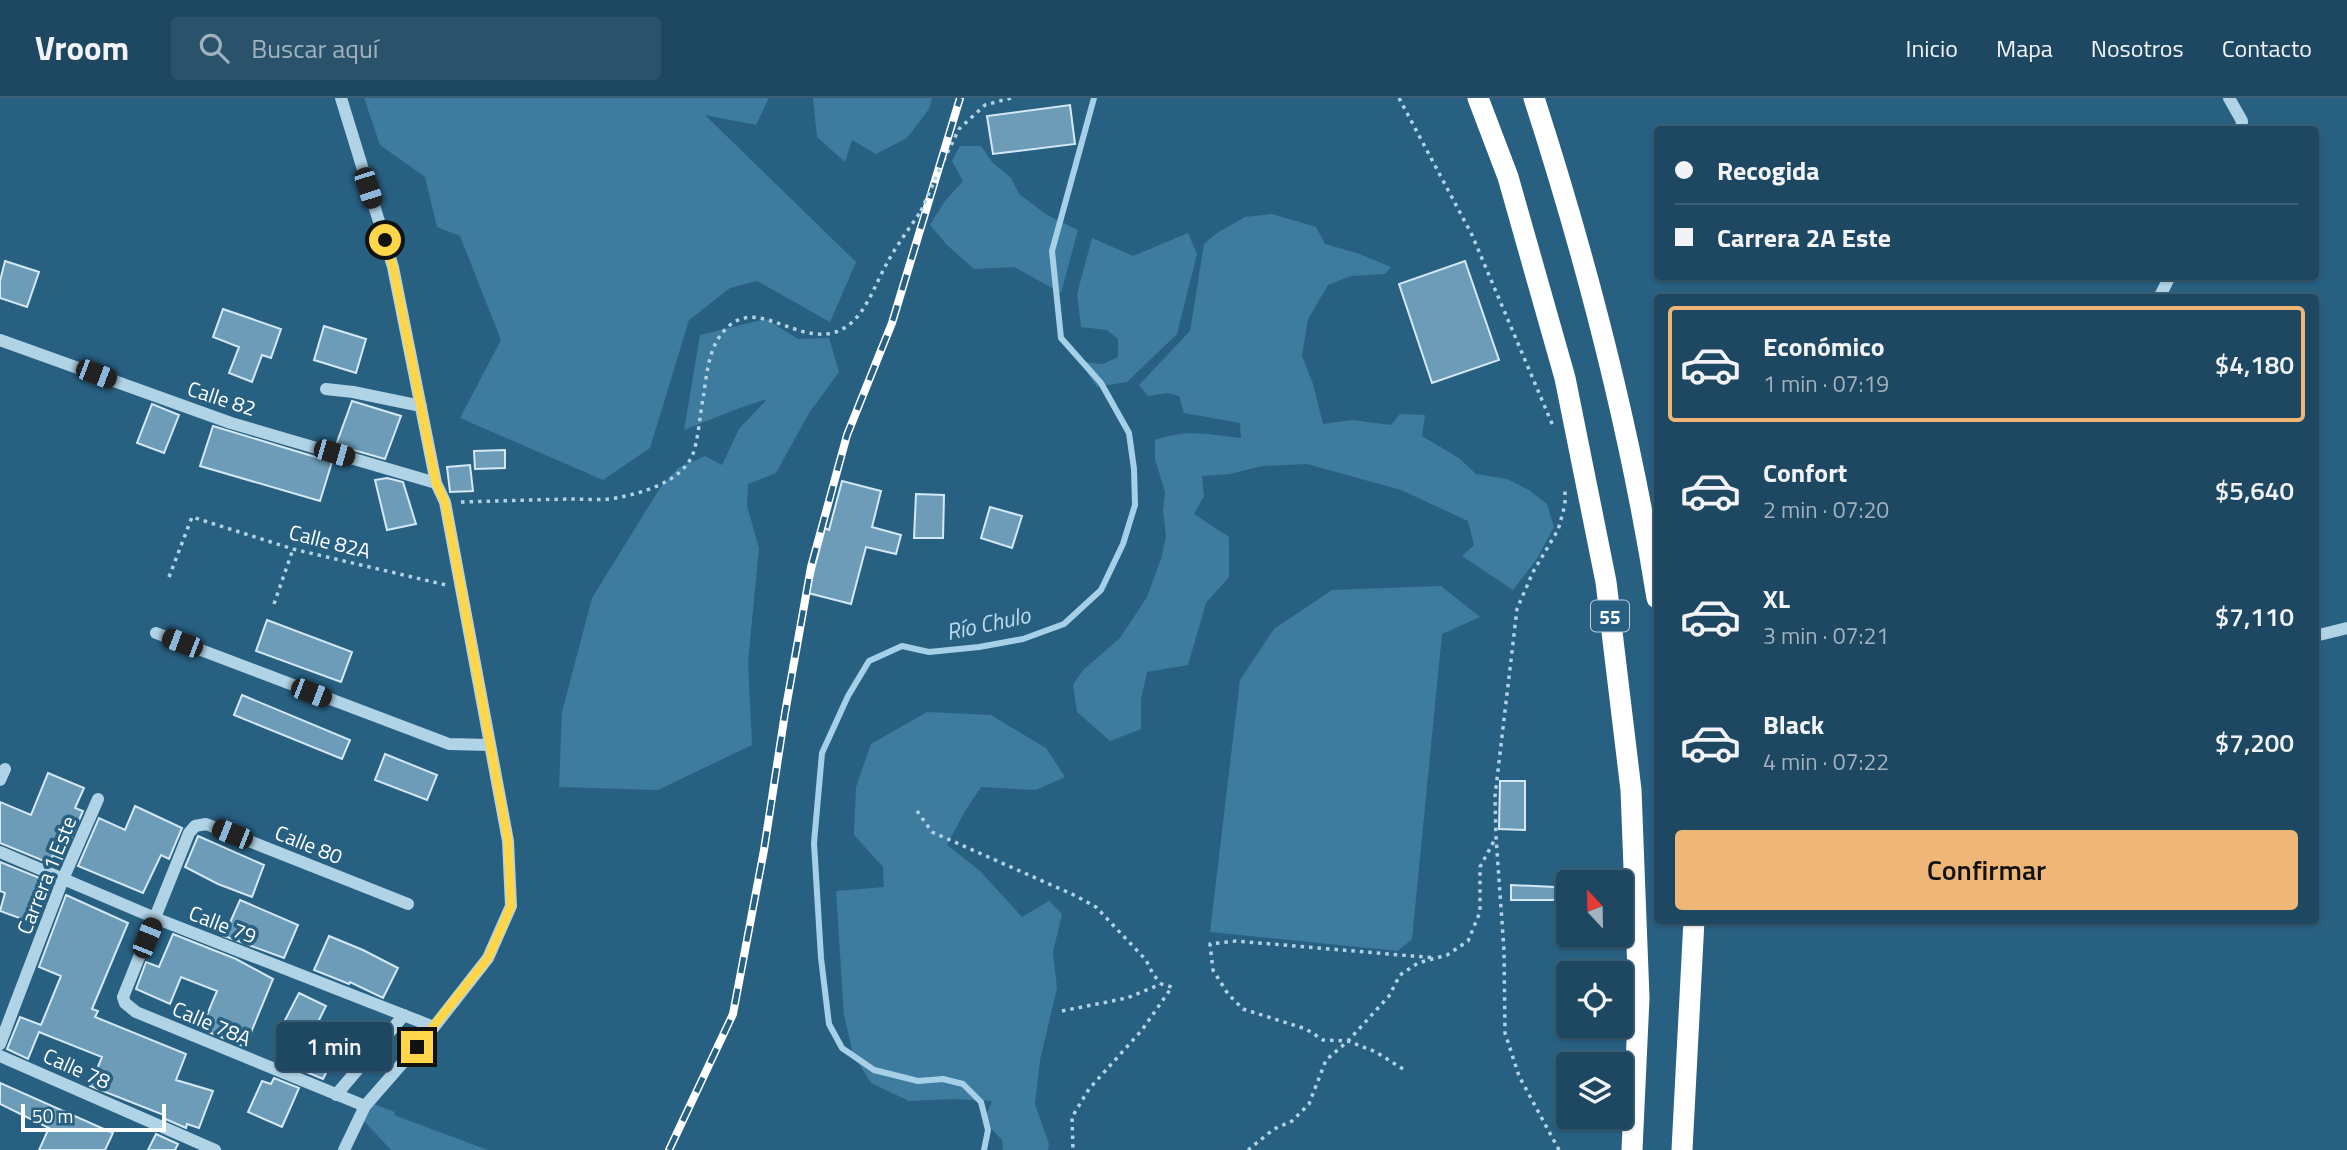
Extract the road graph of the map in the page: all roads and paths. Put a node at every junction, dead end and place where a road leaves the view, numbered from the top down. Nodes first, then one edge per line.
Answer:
1 (341, 98) edge
2 (1012, 98) edge
3 (1399, 98) edge
4 (1478, 98) edge
5 (1534, 98) edge
6 (2229, 98) edge
7 (2241, 126) edge
8 (0, 340) edge
9 (327, 389) dead end
10 (421, 406) junction
11 (1556, 435) dead end
12 (436, 483) junction
13 (1565, 483) dead end
14 (445, 502) junction
15 (1651, 514) edge
16 (293, 549) junction
17 (1654, 556) edge
18 (169, 577) dead end
19 (461, 589) junction
20 (274, 604) dead end
21 (2347, 628) edge
22 (156, 634) dead end
23 (2319, 635) edge
24 (490, 745) junction
25 (98, 799) dead end
26 (917, 811) dead end
27 (1496, 837) junction
28 (0, 852) edge
29 (63, 879) junction
30 (408, 904) dead end
31 (155, 918) junction
32 (1695, 924) edge
33 (1436, 958) junction
34 (1161, 984) junction
35 (1062, 1011) dead end
36 (404, 1015) junction
37 (434, 1027) junction
38 (1348, 1041) junction
39 (0, 1044) edge
40 (0, 1056) edge
41 (1403, 1069) dead end
42 (336, 1095) junction
43 (365, 1106) junction
44 (215, 1150) edge
45 (344, 1150) edge
46 (1073, 1150) edge
47 (1248, 1150) edge
48 (1559, 1150) edge
49 (1632, 1150) edge
50 (1682, 1150) edge

1 - 10 street
2 - 14 path, bridge
3 - 11 path
4 - 49 highway, 55
5 - 15 highway, 55
6 - 7 street
8 - 12 street, Calle 82
9 - 10 street
10 - 12 street
12 - 14 street
13 - 27 path
14 - 19 street
15 - 17 highway, 55
16 - 18 path, Calle 82A
16 - 19 path, Calle 82A
16 - 20 path
19 - 24 street
21 - 23 street
22 - 24 street
24 - 37 street
25 - 29 street, Carrera 1 Este
26 - 34 path
27 - 33 path
27 - 48 path
28 - 29 street, Calle 79
29 - 31 street, Calle 79
29 - 39 street, Carrera 1 Este
30 - 31 street, Calle 80
31 - 36 street, Calle 79
31 - 42 street, Calle 78A
32 - 50 highway
33 - 38 path
33 - 38 path
34 - 35 path
34 - 46 path
36 - 37 street, Calle 79
36 - 42 street
37 - 43 street
38 - 41 path
38 - 47 path
40 - 44 street, Calle 78
42 - 43 street, Calle 78A
43 - 45 street

